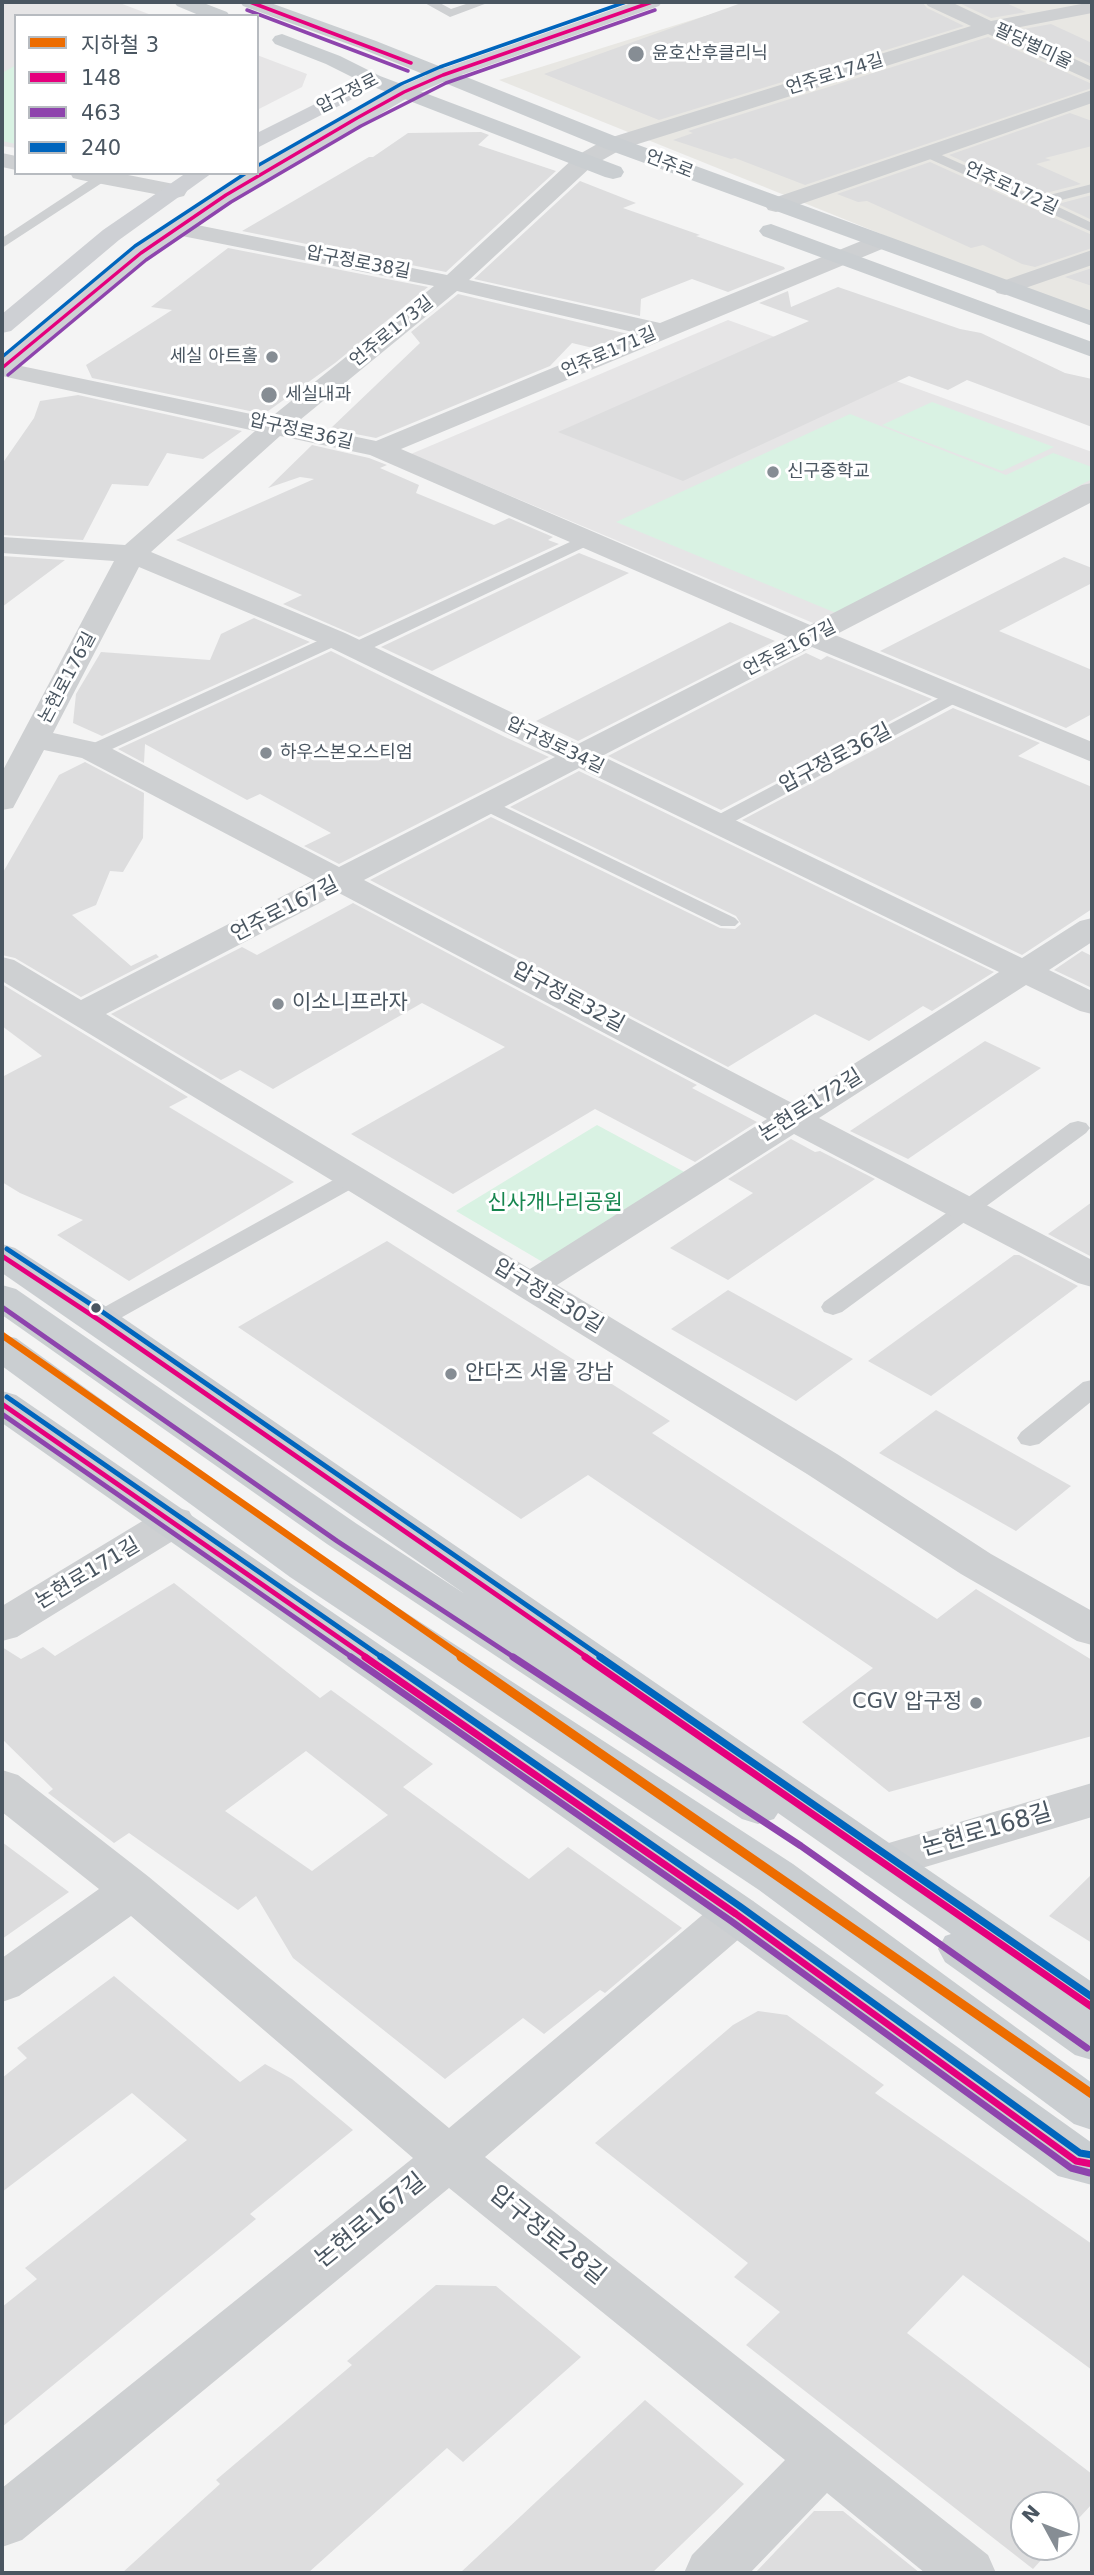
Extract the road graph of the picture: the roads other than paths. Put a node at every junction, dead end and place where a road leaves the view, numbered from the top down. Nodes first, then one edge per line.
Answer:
1 (184, 2) edge
2 (250, 2) edge
3 (429, 2) edge
4 (484, 2) edge
5 (603, 2) edge
6 (652, 2) edge
7 (935, 2) edge
8 (1092, 7) edge
9 (215, 14) edge
10 (990, 27) junction
11 (259, 31) edge
12 (411, 64) junction
13 (443, 75) junction
14 (1092, 75) edge
15 (373, 80) junction
16 (404, 92) junction
17 (1092, 96) edge
18 (259, 141) edge
19 (614, 144) junction
20 (928, 153) junction
21 (584, 161) junction
22 (92, 175) edge
23 (198, 175) edge
24 (104, 177) junction
25 (635, 180) dead end
26 (1092, 188) edge
27 (176, 191) junction
28 (1038, 202) junction
29 (776, 205) junction
30 (750, 223) dead end
31 (177, 228) junction
32 (1092, 228) edge
33 (878, 242) junction
34 (2, 244) edge
35 (840, 257) junction
36 (1092, 257) edge
37 (451, 284) junction
38 (1004, 288) junction
39 (1092, 319) edge
40 (2, 326) edge
41 (661, 331) junction
42 (1092, 350) edge
43 (2, 368) edge
44 (276, 426) junction
45 (378, 449) junction
46 (1092, 491) edge
47 (585, 540) junction
48 (2, 545) edge
49 (132, 554) junction
50 (813, 637) junction
51 (345, 644) junction
52 (956, 695) junction
53 (37, 739) junction
54 (1086, 743) edge
55 (92, 751) junction
56 (580, 758) junction
57 (2, 801) edge
58 (488, 805) junction
59 (717, 823) junction
60 (342, 881) junction
61 (728, 922) dead end
62 (1092, 928) edge
63 (2, 967) edge
64 (1024, 972) junction
65 (1092, 1004) edge
66 (82, 1013) junction
67 (794, 1117) junction
68 (1078, 1128) dead end
69 (354, 1178) junction
70 (966, 1210) junction
71 (2, 1256) edge
72 (1092, 1275) edge
73 (530, 1286) junction
74 (2, 1297) edge
75 (834, 1307) dead end
76 (99, 1320) junction
77 (2, 1346) edge
78 (1092, 1388) edge
79 (2, 1404) edge
80 (1030, 1438) dead end
81 (174, 1521) junction
82 (2, 1626) edge
83 (1092, 1630) edge
84 (2, 1787) edge
85 (1092, 1800) edge
86 (882, 1862) junction
87 (132, 1890) junction
88 (736, 1914) junction
89 (2, 1983) edge
90 (1092, 2007) edge
91 (1092, 2041) edge
92 (1092, 2110) edge
93 (449, 2158) junction
94 (1092, 2164) edge
95 (824, 2458) junction
96 (2, 2522) edge
97 (712, 2573) edge
98 (968, 2573) edge

1 - 9 main road
2 - 12 main road, 언주로
3 - 4 lane
5 - 12 main road, 압구정로
6 - 13 main road, 압구정로
7 - 10 street, 팔당별미울
8 - 10 street, 언주로174길
10 - 14 street, 팔당별미울
10 - 19 street, 언주로174길
11 - 15 main road, 언주로
12 - 13 main road, 언주로
12 - 15 main road, 압구정로
13 - 16 main road, 압구정로
13 - 19 main road, 언주로
15 - 16 main road, 언주로
15 - 18 main road, 압구정로
16 - 21 main road, 언주로
16 - 31 main road, 압구정로
17 - 20 street, 언주로172길
19 - 21 street, 언주로174길
19 - 29 main road, 언주로
20 - 28 lane, 언주로172길
20 - 29 street, 언주로172길
21 - 25 main road, 언주로
21 - 37 street, 언주로173길
22 - 24 street
23 - 27 main road
24 - 27 street
24 - 34 lane
26 - 28 lane
27 - 40 main road
28 - 32 lane, 언주로172길
29 - 33 main road, 언주로
30 - 35 main road
31 - 37 street, 압구정로38길
31 - 43 main road, 압구정로
33 - 35 street, 언주로171길
33 - 38 main road, 언주로
35 - 41 street, 언주로171길
35 - 42 main road
36 - 38 street
37 - 41 street, 압구정로38길
37 - 44 street, 언주로173길
38 - 39 main road, 언주로
41 - 45 street, 언주로171길
43 - 44 street, 압구정로36길
44 - 45 street, 압구정로36길
44 - 49 street, 언주로173길
45 - 47 street, 압구정로36길
46 - 50 street, 언주로167길
47 - 50 street, 압구정로36길
47 - 51 lane
48 - 49 street, 압구정로34길
49 - 51 street, 압구정로34길
49 - 53 street, 논현로176길
50 - 52 street, 압구정로36길
50 - 56 street, 언주로167길
51 - 55 lane
51 - 56 street, 압구정로34길
52 - 54 street, 압구정로36길
52 - 59 lane, 압구정로36길
53 - 55 street, 압구정로32길
53 - 57 street, 논현로176길
55 - 60 street, 압구정로32길
56 - 58 street, 언주로167길
56 - 59 street, 압구정로34길
58 - 60 street, 언주로167길
58 - 61 lane
59 - 64 street, 압구정로34길
60 - 66 street, 언주로167길
60 - 67 street, 압구정로32길
62 - 64 street, 논현로172길
63 - 66 street, 압구정로30길
64 - 65 street, 압구정로34길
64 - 67 street, 논현로172길
66 - 69 street, 압구정로30길
67 - 70 street, 압구정로32길
67 - 73 street, 논현로172길
68 - 70 lane
69 - 73 street, 압구정로30길
69 - 76 lane
70 - 72 street, 압구정로32길
70 - 75 lane
71 - 76 main road
73 - 83 street, 압구정로30길
74 - 91 main road
76 - 86 main road
77 - 92 main road
78 - 80 lane
79 - 81 main road
81 - 82 street, 논현로171길
81 - 88 main road
84 - 87 street, 압구정로28길
85 - 86 street, 논현로168길
86 - 90 main road
87 - 89 street
87 - 93 street, 압구정로28길
88 - 93 street, 논현로167길
88 - 94 main road
93 - 95 street, 압구정로28길
93 - 96 street, 논현로167길
95 - 97 street
95 - 98 street, 압구정로28길

